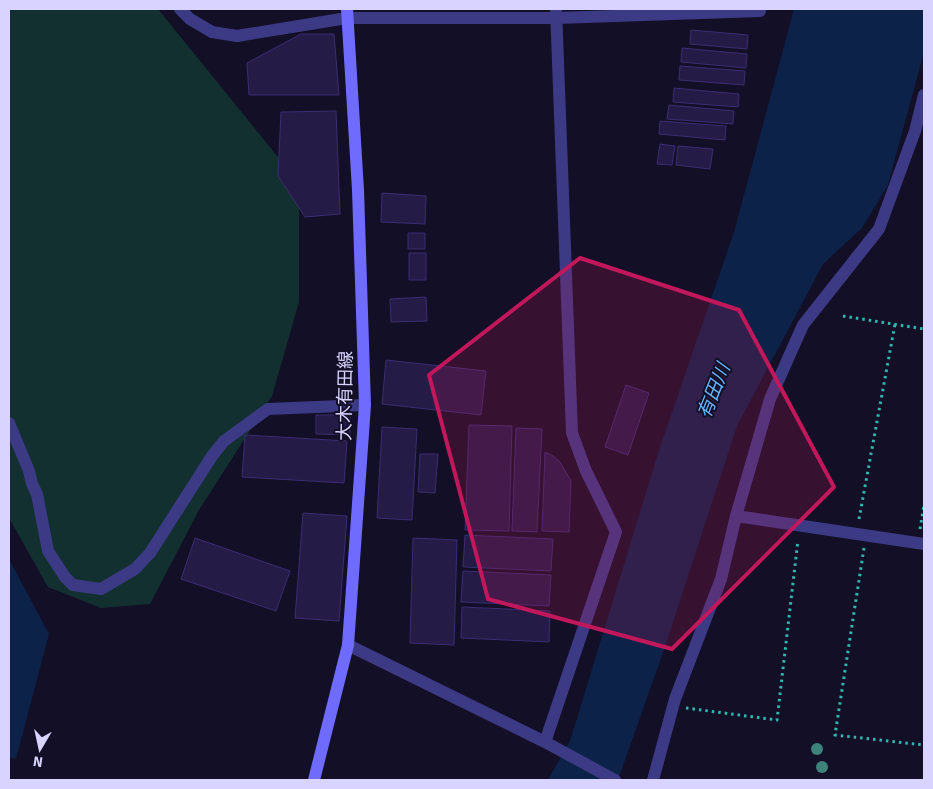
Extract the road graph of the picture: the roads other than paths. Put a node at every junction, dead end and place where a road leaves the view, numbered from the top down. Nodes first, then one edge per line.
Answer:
1 (180, 9) edge
2 (760, 11) dead end
3 (347, 13) edge
4 (557, 14) edge
5 (924, 95) edge
6 (920, 132) edge
7 (365, 405) junction
8 (9, 423) edge
9 (736, 516) junction
10 (924, 544) edge
11 (348, 645) junction
12 (545, 742) junction
13 (314, 780) edge
14 (615, 780) edge
15 (653, 780) edge

1 - 3 street
2 - 4 street
3 - 4 street
3 - 7 main road, 大木有田線
4 - 12 street
5 - 6 street
6 - 9 street
7 - 8 street
7 - 11 main road, 大木有田線
9 - 10 street
9 - 15 street
11 - 12 street
11 - 13 main road, 大木有田線
12 - 14 street

